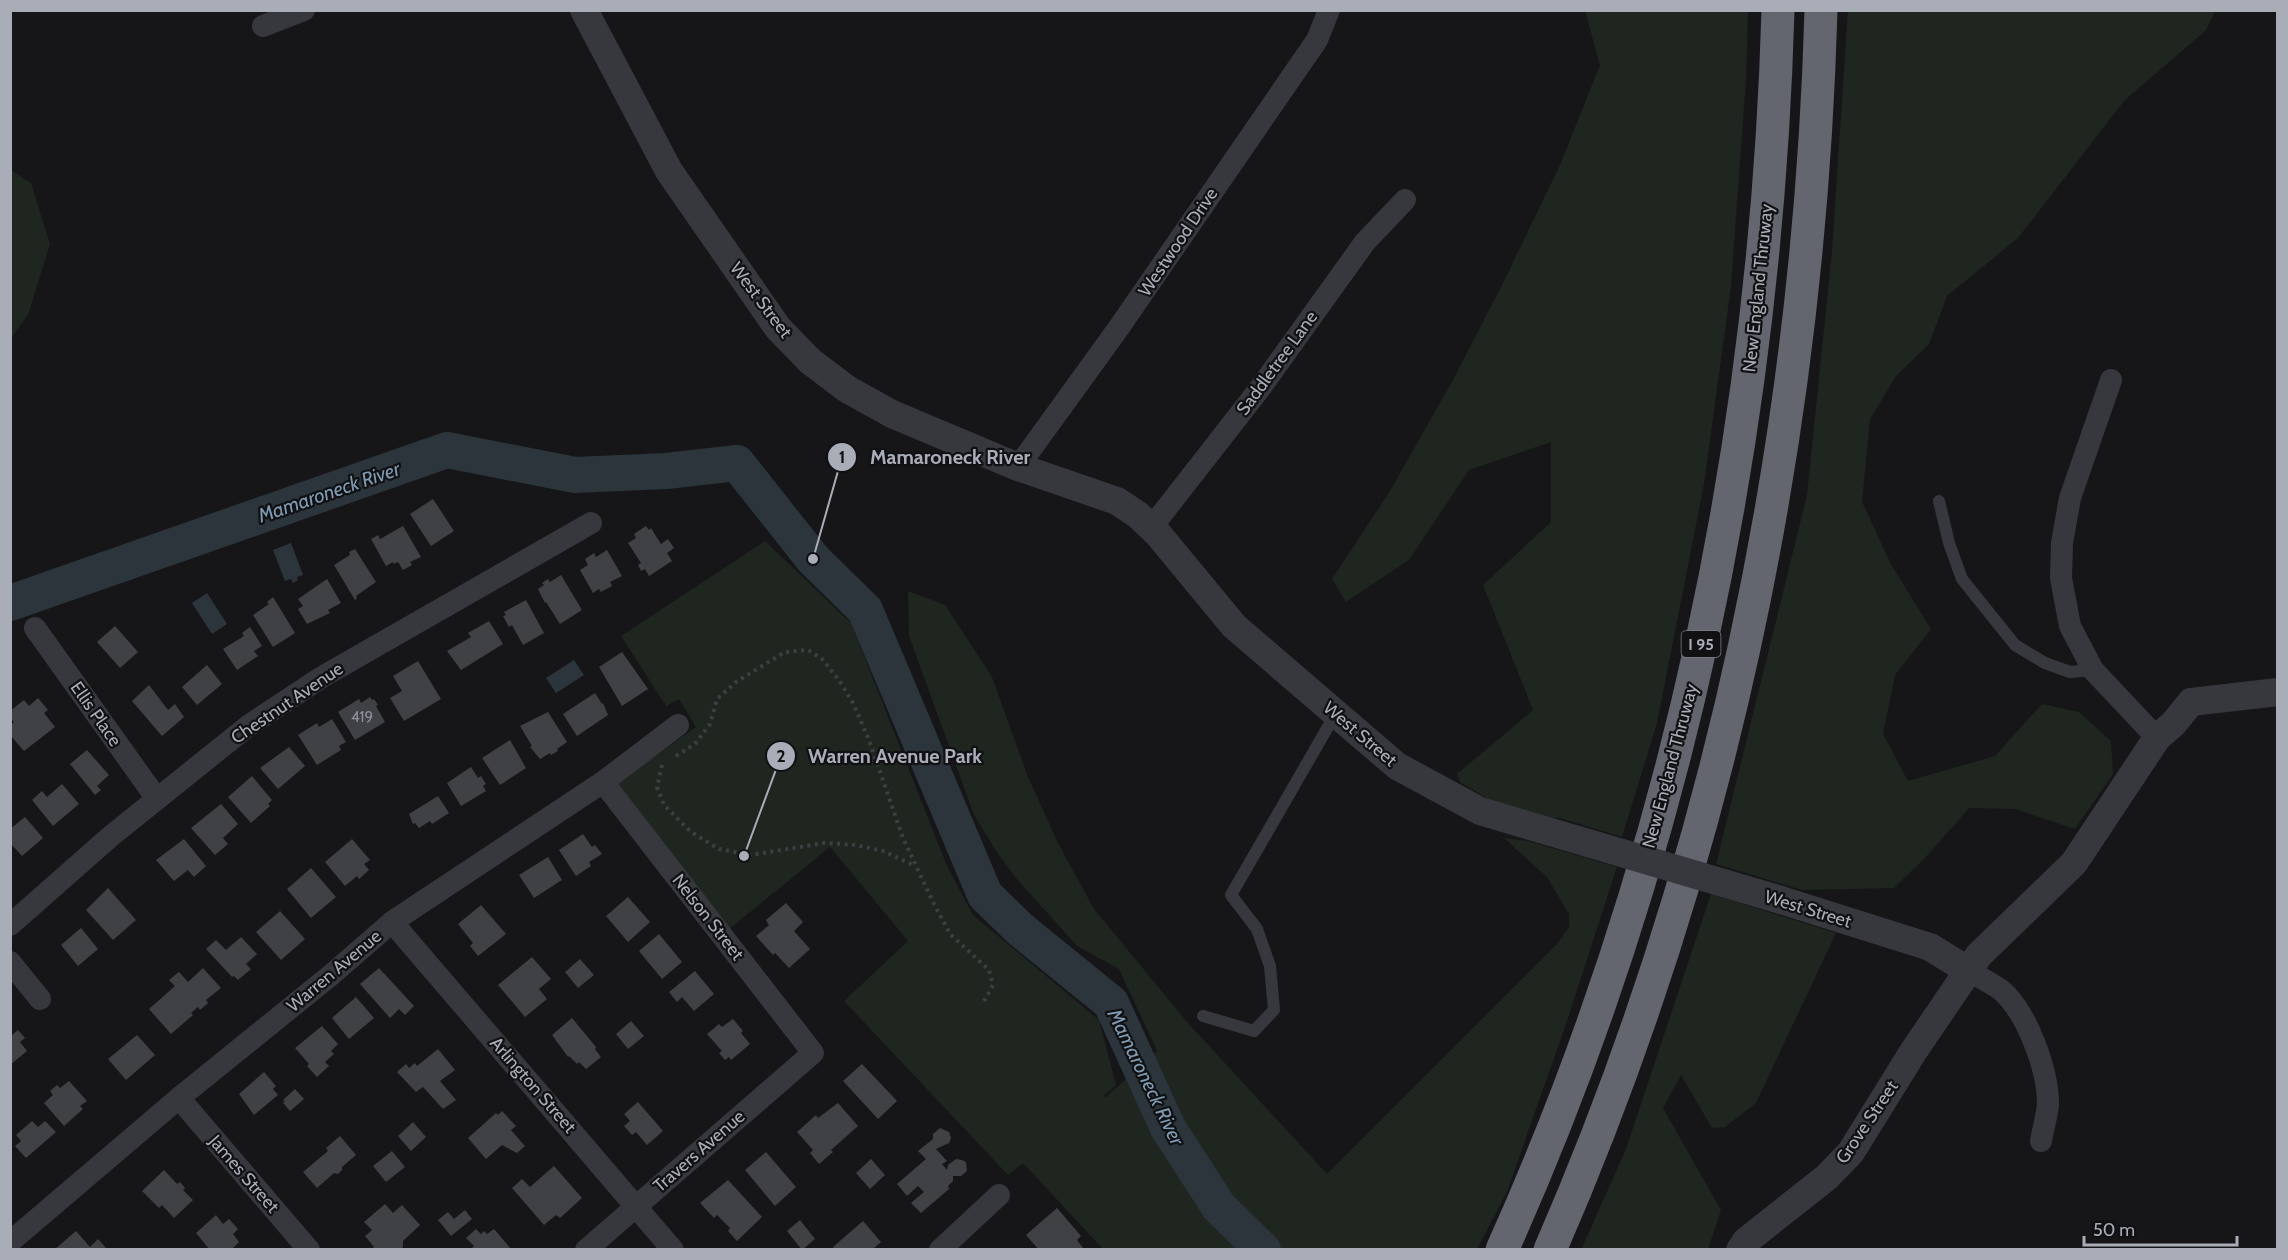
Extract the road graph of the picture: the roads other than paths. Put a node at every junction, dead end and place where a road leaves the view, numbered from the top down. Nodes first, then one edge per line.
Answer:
1 (304, 10) edge
2 (584, 10) edge
3 (1329, 10) edge
4 (1778, 10) edge
5 (1821, 10) edge
6 (263, 26) dead end
7 (1405, 201) dead end
8 (2111, 380) dead end
9 (1018, 467) junction
10 (1939, 501) dead end
11 (591, 523) dead end
12 (1151, 528) junction
13 (35, 628) dead end
14 (2093, 670) junction
15 (2277, 692) edge
16 (1336, 713) junction
17 (678, 725) dead end
18 (2157, 738) junction
19 (603, 782) junction
20 (157, 799) junction
21 (392, 922) junction
22 (10, 925) edge
23 (10, 962) edge
24 (1969, 971) junction
25 (40, 999) dead end
26 (1203, 1016) dead end
27 (813, 1053) joint
28 (178, 1098) junction
29 (2041, 1141) dead end
30 (999, 1195) dead end
31 (636, 1206) junction
32 (10, 1242) edge
33 (309, 1250) edge
34 (586, 1250) edge
35 (673, 1250) edge
36 (940, 1250) edge
37 (1502, 1250) edge
38 (1550, 1250) edge
39 (1740, 1250) edge

1 - 6 street
2 - 9 street, West Street
3 - 9 street, Westwood Drive
4 - 37 highway, New England Thruway / I 95
5 - 38 highway, I 95
7 - 12 street, Saddletree Lane
8 - 14 street
9 - 12 street, West Street
10 - 14 lane
11 - 20 street, Chestnut Avenue
12 - 16 street, West Street
13 - 20 street, Ellis Place
14 - 18 street
15 - 18 street
16 - 24 street, West Street, bridge
16 - 26 lane
17 - 19 street, Warren Avenue
18 - 24 street
19 - 21 street, Warren Avenue
19 - 27 street, Nelson Street
20 - 22 street, Chestnut Avenue
21 - 28 street, Warren Avenue
21 - 31 street, Arlington Street
23 - 25 street
24 - 29 street
24 - 39 street, Grove Street
27 - 31 street, Travers Avenue
28 - 32 street, Warren Avenue
28 - 33 street, James Street
30 - 36 street
31 - 34 street, Travers Avenue
31 - 35 street, Arlington Street

